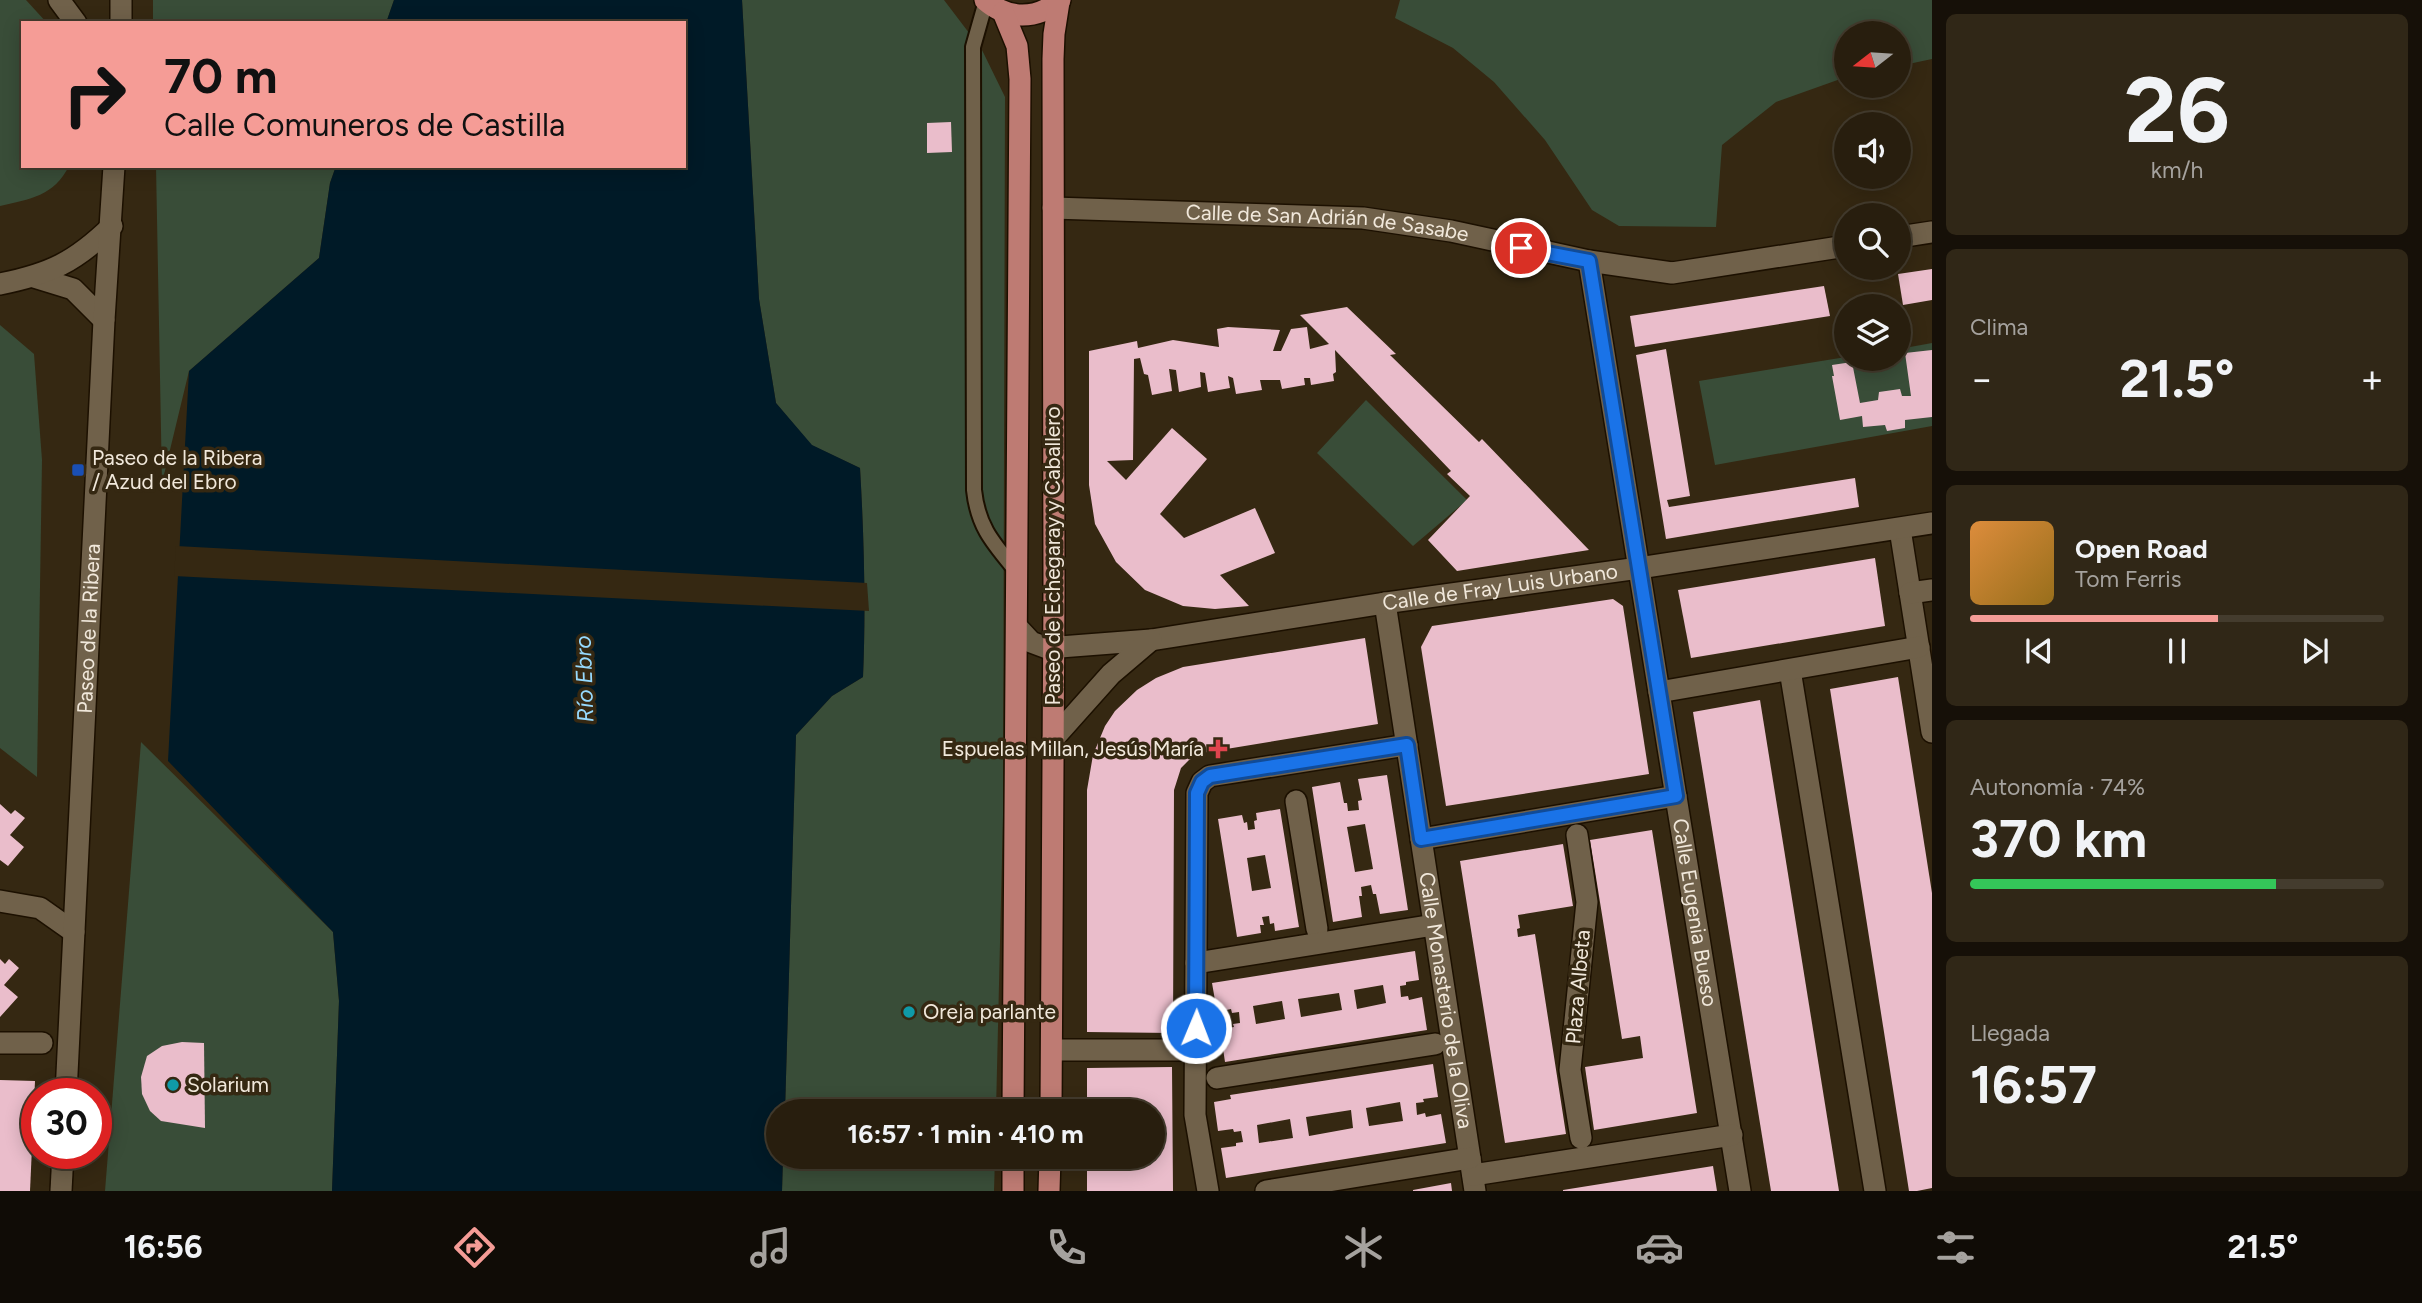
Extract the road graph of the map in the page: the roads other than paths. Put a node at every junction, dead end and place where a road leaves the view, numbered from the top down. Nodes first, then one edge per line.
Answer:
1 (59, 0) edge
2 (121, 0) edge
3 (1060, 1) edge
4 (991, 4) edge
5 (75, 21) edge
6 (121, 21) edge
7 (114, 168) edge
8 (1053, 208) junction
9 (112, 226) junction
10 (1932, 232) edge
11 (1911, 235) edge
12 (1834, 248) edge
13 (1589, 261) junction
14 (34, 277) junction
15 (0, 284) edge
16 (104, 320) junction
17 (1932, 523) edge
18 (1900, 528) junction
19 (1639, 568) junction
20 (1017, 572) junction
21 (1932, 590) edge
22 (1910, 593) junction
23 (1385, 603) junction
24 (1017, 627) junction
25 (1151, 640) junction
26 (1054, 648) junction
27 (1919, 648) junction
28 (1790, 670) junction
29 (1660, 692) junction
30 (1932, 733) edge
31 (1053, 739) junction
32 (1407, 745) junction
33 (1676, 796) junction
34 (1296, 801) dead end
35 (1577, 835) dead end
36 (1421, 839) junction
37 (76, 888) junction
38 (0, 901) edge
39 (40, 908) junction
40 (1434, 925) junction
41 (1317, 929) dead end
42 (74, 932) junction
43 (1196, 963) junction
44 (0, 1042) edge
45 (42, 1043) dead end
46 (1434, 1044) dead end
47 (1052, 1050) junction
48 (1195, 1050) junction
49 (67, 1078) edge
50 (1217, 1078) dead end
51 (1013, 1099) edge
52 (1051, 1099) edge
53 (1732, 1135) junction
54 (1581, 1138) dead end
55 (62, 1169) edge
56 (1013, 1169) edge
57 (1050, 1169) edge
58 (1473, 1175) edge
59 (61, 1191) edge
60 (1013, 1191) edge
61 (1049, 1191) edge
62 (1208, 1191) edge
63 (1266, 1191) edge
64 (1740, 1191) edge
65 (1875, 1191) edge

1 - 5 street
2 - 6 street
3 - 4 main road
3 - 8 main road, Paseo de Echegaray y Caballero
4 - 20 main road, Paseo de Echegaray y Caballero
4 - 20 lane
7 - 9 street, Paseo de la Ribera
8 - 13 street, Calle de San Adrián de Sasabe
8 - 26 main road, Paseo de Echegaray y Caballero
9 - 14 street
9 - 16 street, Paseo de la Ribera
10 - 11 street
12 - 13 street, Calle de San Adrián de Sasabe
13 - 19 street, Calle Eugenia Bueso
14 - 15 street
14 - 16 street
16 - 37 street, Paseo de la Ribera
17 - 18 street, Calle de Fray Luis Urbano
18 - 19 street, Calle de Fray Luis Urbano
18 - 22 street
19 - 23 street, Calle de Fray Luis Urbano
19 - 29 street, Calle Eugenia Bueso
20 - 24 main road, Paseo de Echegaray y Caballero
21 - 22 street
22 - 27 street
23 - 25 street, Calle de Fray Luis Urbano
23 - 32 street, Calle Monasterio de la Oliva
24 - 26 street, Calle de Fray Luis Urbano
24 - 51 main road, Paseo de Echegaray y Caballero
25 - 26 street, Calle de Fray Luis Urbano
25 - 31 street
26 - 31 main road, Paseo de Echegaray y Caballero
27 - 28 street
27 - 30 street
28 - 29 street
28 - 65 street
29 - 33 street, Calle Eugenia Bueso
31 - 47 main road, Paseo de Echegaray y Caballero
32 - 36 street, Calle Monasterio de la Oliva
32 - 43 street
33 - 36 street
33 - 53 street, Calle Eugenia Bueso
34 - 41 street
35 - 54 street, Plaza Albeta
36 - 40 street, Calle Monasterio de la Oliva
37 - 39 street
37 - 42 street, Paseo de la Ribera
38 - 39 street
39 - 42 street
40 - 43 street
40 - 58 street, Calle Monasterio de la Oliva
42 - 49 street, Paseo de la Ribera
43 - 48 street
44 - 45 street
46 - 50 street
47 - 48 street
47 - 52 main road, Paseo de Echegaray y Caballero
48 - 62 street
53 - 58 street
53 - 64 street, Calle Eugenia Bueso
55 - 59 street
56 - 60 main road
57 - 61 main road
58 - 63 street

